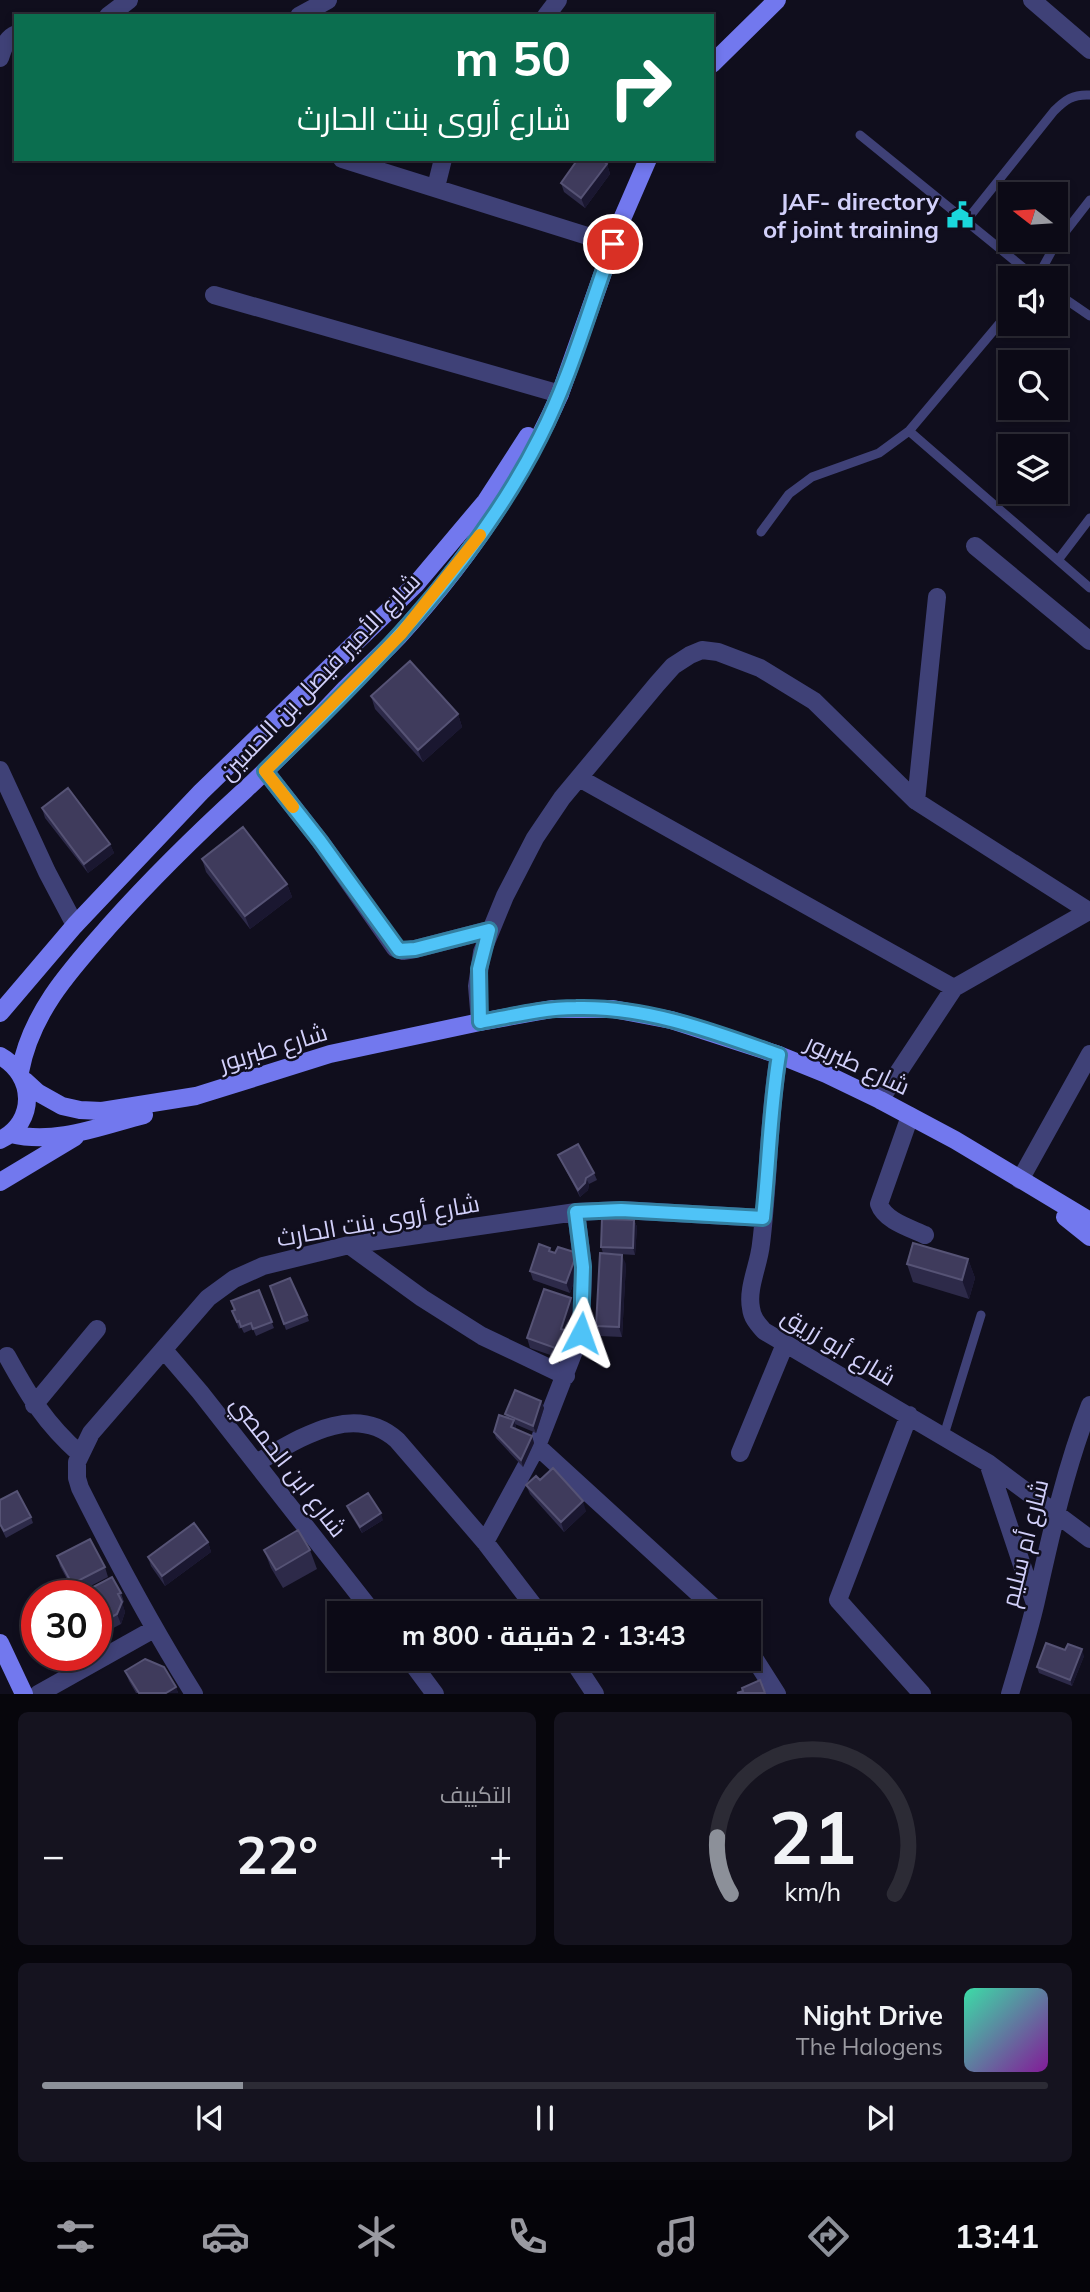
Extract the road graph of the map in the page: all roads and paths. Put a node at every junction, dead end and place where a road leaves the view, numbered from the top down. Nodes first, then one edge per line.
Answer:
1 (129, 0) edge
2 (328, 0) edge
3 (761, 0) edge
4 (776, 0) edge
5 (1032, 0) edge
6 (111, 14) edge
7 (303, 14) edge
8 (14, 35) edge
9 (1087, 42) edge
10 (714, 45) edge
11 (0, 58) edge
12 (714, 62) edge
13 (1090, 95) edge
14 (860, 135) dead end
15 (349, 161) edge
16 (442, 161) edge
17 (634, 161) edge
18 (647, 161) edge
19 (436, 187) junction
20 (1090, 200) edge
21 (966, 222) junction
22 (608, 243) junction
23 (1022, 266) edge
24 (1044, 266) edge
25 (214, 295) dead end
26 (1068, 301) edge
27 (1090, 316) edge
28 (998, 326) edge
29 (555, 392) junction
30 (909, 431) junction
31 (1090, 518) edge
32 (761, 532) dead end
33 (975, 546) dead end
34 (1058, 560) junction
35 (1090, 588) edge
36 (937, 597) dead end
37 (1090, 641) edge
38 (314, 681) junction
39 (329, 706) junction
40 (0, 770) edge
41 (265, 771) junction
42 (579, 778) junction
43 (916, 801) junction
44 (1090, 911) edge
45 (75, 925) junction
46 (489, 930) junction
47 (24, 986) junction
48 (954, 988) junction
49 (0, 998) edge
50 (0, 1013) edge
51 (480, 1022) junction
52 (1090, 1054) edge
53 (779, 1055) junction
54 (0, 1056) edge
55 (22, 1077) junction
56 (196, 1096) junction
57 (880, 1100) junction
58 (910, 1116) junction
59 (84, 1132) junction
60 (4, 1140) edge
61 (0, 1182) edge
62 (1027, 1184) junction
63 (576, 1212) junction
64 (763, 1218) junction
65 (1090, 1222) edge
66 (925, 1235) dead end
67 (1090, 1237) edge
68 (349, 1245) junction
69 (981, 1315) dead end
70 (97, 1329) dead end
71 (785, 1344) junction
72 (164, 1350) junction
73 (7, 1356) dead end
74 (566, 1376) junction
75 (34, 1405) junction
76 (1090, 1405) edge
77 (909, 1415) junction
78 (944, 1435) junction
79 (537, 1446) junction
80 (740, 1453) dead end
81 (80, 1454) junction
82 (256, 1463) junction
83 (988, 1463) junction
84 (1055, 1512) junction
85 (1090, 1539) edge
86 (485, 1542) junction
87 (363, 1601) edge
88 (530, 1601) edge
89 (707, 1601) edge
90 (1035, 1604) junction
91 (154, 1629) junction
92 (0, 1643) edge
93 (761, 1668) edge
94 (419, 1671) edge
95 (580, 1671) edge
96 (24, 1693) edge
97 (38, 1693) edge
98 (194, 1693) edge
99 (436, 1693) edge
100 (595, 1693) edge
101 (777, 1693) edge
102 (922, 1693) edge
103 (1010, 1693) edge

1 - 6 street
2 - 7 street
3 - 10 street
4 - 12 street
5 - 9 street
8 - 11 street
13 - 21 lane
14 - 21 lane
15 - 19 street
16 - 19 street
17 - 22 street, شارع الأمير فيصل بن الحسين
18 - 22 street, شارع الأمير فيصل بن الحسين
19 - 22 street
20 - 24 lane
21 - 23 lane
22 - 29 street, شارع الأمير فيصل بن الحسين
25 - 29 street
26 - 27 lane
28 - 30 lane
29 - 38 street, شارع الأمير فيصل بن الحسين
29 - 39 street, شارع الأمير فيصل بن الحسين
30 - 32 lane
30 - 34 lane
31 - 34 lane
33 - 37 street
34 - 35 lane
36 - 43 street
38 - 39 street
38 - 45 street, شارع الأمير فيصل بن الحسين
39 - 41 street, شارع الأمير فيصل بن الحسين
40 - 45 street
41 - 46 street
41 - 55 street, شارع الأمير فيصل بن الحسين
42 - 43 street
42 - 46 street
42 - 48 street
43 - 44 street
44 - 48 street
45 - 47 street, شارع الأمير فيصل بن الحسين
46 - 51 street
47 - 49 street
47 - 50 street, شارع الأمير فيصل بن الحسين
48 - 57 street
51 - 53 street, شارع طبربور
51 - 56 street, شارع طبربور
52 - 62 street
53 - 57 street, شارع طبربور
53 - 64 street, شارع أبو زريق
54 - 55 street, شارع طبربور
55 - 56 street, شارع طبربور
55 - 60 street, شارع الأمير فيصل بن الحسين
56 - 59 street, شارع طبربور
57 - 58 street, شارع طبربور
58 - 62 street, شارع طبربور
58 - 66 street
59 - 60 street, شارع طبربور
59 - 61 street
62 - 65 street, شارع طبربور
62 - 67 street, شارع طبربور
63 - 64 street, شارع أروى بنت الحارث
63 - 68 street, شارع أروى بنت الحارث
63 - 74 street
64 - 71 street, شارع أبو زريق
68 - 72 street, شارع أروى بنت الحارث
68 - 74 street
69 - 78 lane
70 - 75 street
71 - 77 street, شارع أبو زريق
71 - 80 street
72 - 81 street, شارع أروى بنت الحارث
72 - 82 street, شارع ابن الحمصي
73 - 75 street
74 - 79 street
75 - 81 street
76 - 84 street, شارع أم سليم
77 - 78 street, شارع أبو زريق
77 - 102 street
78 - 83 street, شارع أبو زريق
79 - 86 street
79 - 89 street
81 - 91 street
82 - 86 street
82 - 87 street, شارع ابن الحمصي
83 - 84 street, شارع أبو زريق
83 - 90 street
84 - 85 street, شارع أبو زريق
84 - 90 street, شارع أم سليم
86 - 88 street
90 - 103 street, شارع أم سليم
91 - 97 street
91 - 98 street
92 - 96 street
93 - 101 street
94 - 99 street
95 - 100 street

